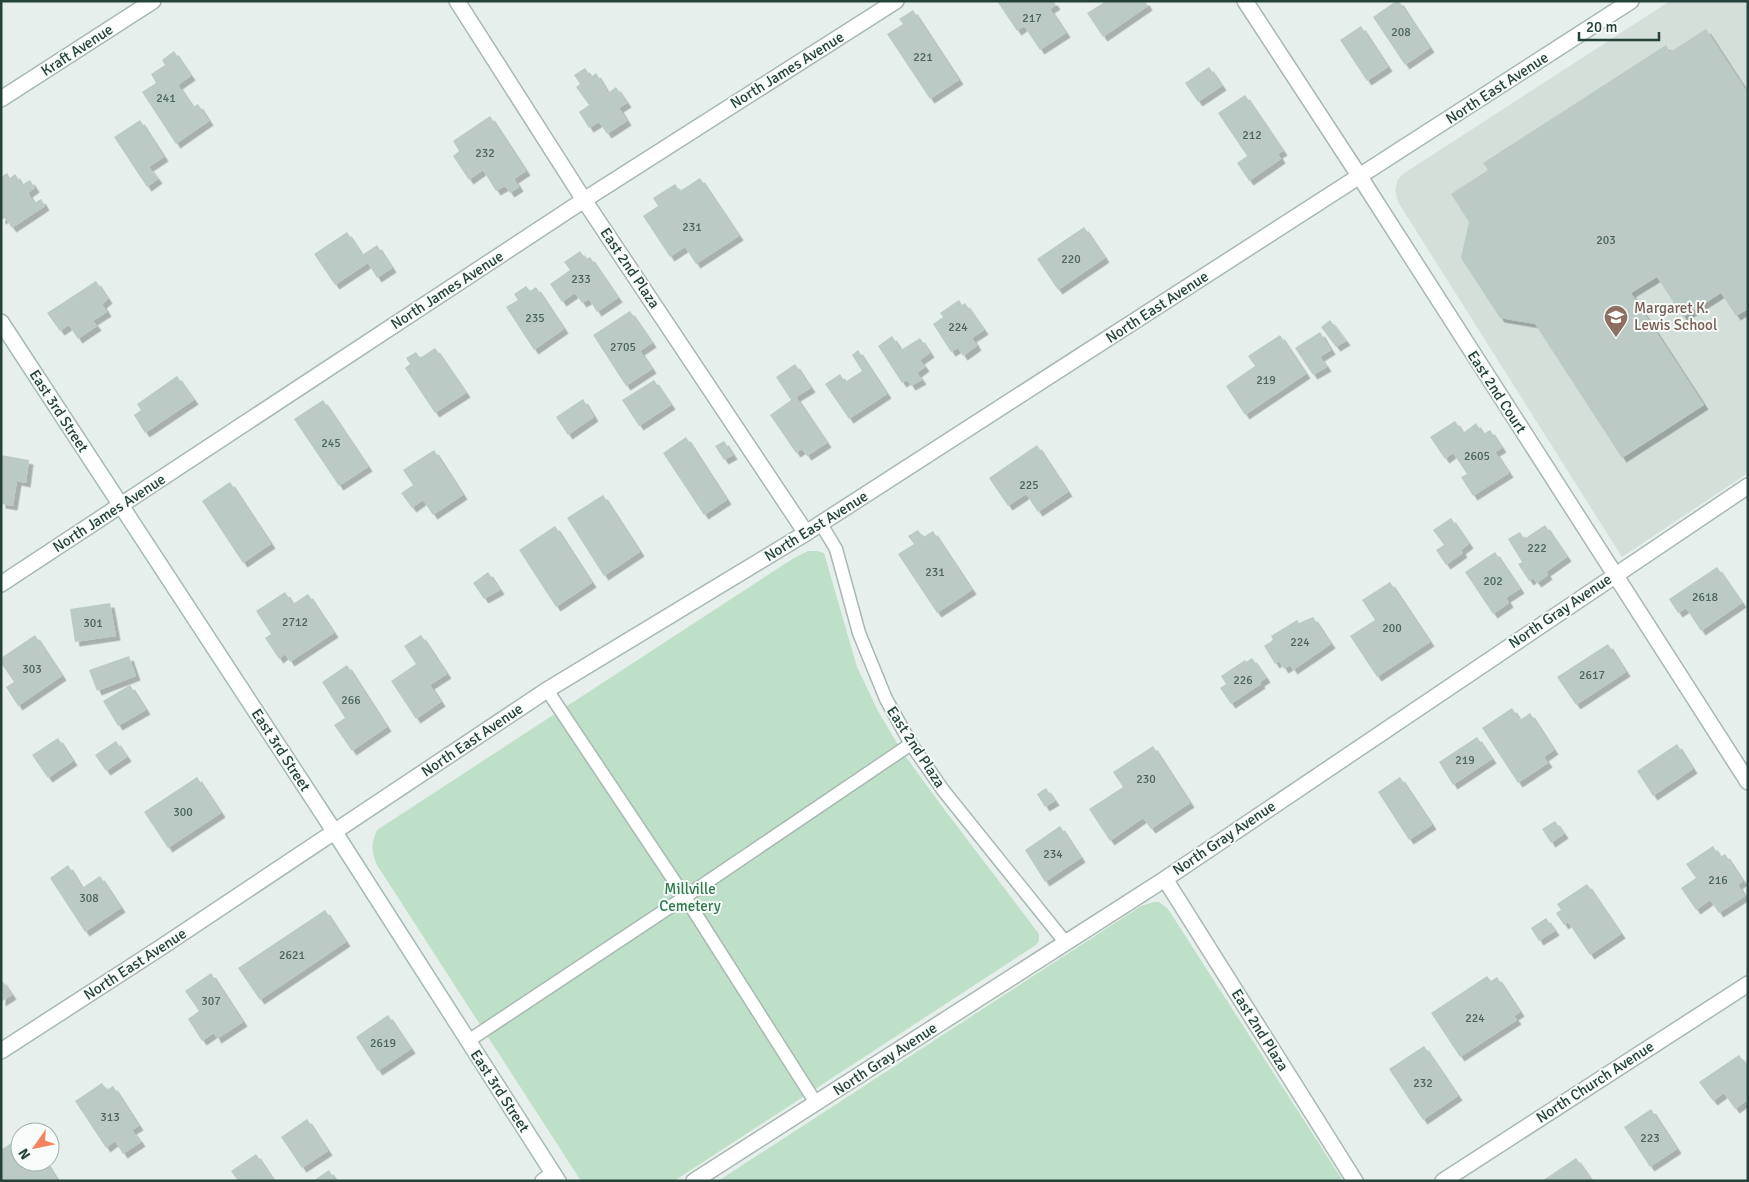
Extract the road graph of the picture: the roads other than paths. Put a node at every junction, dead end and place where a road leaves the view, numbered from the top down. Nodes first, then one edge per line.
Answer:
1 (153, 1) edge
2 (457, 1) edge
3 (896, 1) edge
4 (1245, 1) edge
5 (1632, 1) edge
6 (1, 99) edge
7 (1360, 177) junction
8 (584, 200) junction
9 (1, 322) edge
10 (1748, 486) edge
11 (120, 505) junction
12 (821, 524) junction
13 (806, 533) junction
14 (1614, 575) junction
15 (1, 584) edge
16 (547, 690) junction
17 (912, 744) junction
18 (1748, 782) edge
19 (334, 831) junction
20 (1165, 879) junction
21 (685, 897) junction
22 (1065, 942) junction
23 (1748, 984) edge
24 (468, 1041) junction
25 (1, 1051) edge
26 (816, 1103) junction
27 (551, 1178) edge
28 (694, 1181) edge
29 (1355, 1181) edge
30 (1443, 1181) edge

1 - 6 street, Kraft Avenue
2 - 8 street, East 2nd Plaza
3 - 8 street, North James Avenue
4 - 7 street, East 2nd Court
5 - 7 street, North East Avenue
7 - 12 street, North East Avenue
7 - 14 street, East 2nd Court
8 - 11 street, North James Avenue
8 - 13 street, East 2nd Plaza
9 - 11 street, East 3rd Street
10 - 14 street, North Gray Avenue
11 - 15 street, North James Avenue
11 - 19 street, East 3rd Street
12 - 13 street, North East Avenue
12 - 17 lane, East 2nd Plaza
13 - 16 street, North East Avenue
14 - 18 street, East 2nd Court
14 - 20 street, North Gray Avenue
16 - 19 street, North East Avenue
16 - 21 lane
17 - 21 lane
17 - 22 lane, East 2nd Plaza
19 - 24 street, East 3rd Street
19 - 25 street, North East Avenue
20 - 22 street, North Gray Avenue
20 - 29 street, East 2nd Plaza
21 - 24 lane
21 - 26 lane
22 - 26 street, North Gray Avenue
23 - 30 street, North Church Avenue
24 - 27 street, East 3rd Street
26 - 28 street, North Gray Avenue

